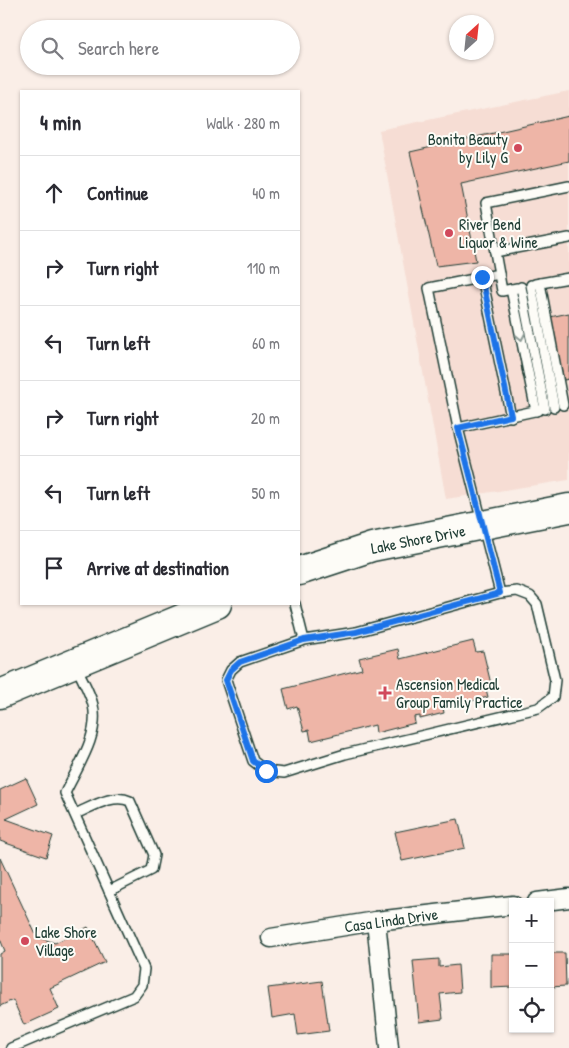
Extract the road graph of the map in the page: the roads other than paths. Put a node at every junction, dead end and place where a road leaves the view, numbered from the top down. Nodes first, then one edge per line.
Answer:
1 (569, 186) edge
2 (569, 238) edge
3 (495, 252) junction
4 (499, 274) junction
5 (482, 277) junction
6 (569, 278) edge
7 (535, 284) junction
8 (521, 287) junction
9 (511, 289) junction
10 (562, 405) edge
11 (540, 410) junction
12 (511, 416) junction
13 (458, 428) junction
14 (567, 507) edge
15 (484, 526) junction
16 (300, 571) edge
17 (500, 593) junction
18 (215, 605) edge
19 (294, 605) edge
20 (304, 640) junction
21 (75, 663) junction
22 (0, 694) edge
23 (75, 814) junction
24 (109, 890) junction
25 (569, 898) edge
26 (554, 900) edge
27 (509, 905) edge
28 (376, 921) junction
29 (270, 938) dead end
30 (11, 1048) edge
31 (390, 1048) edge

1 - 3 lane
2 - 3 lane
3 - 4 lane
4 - 5 lane
4 - 9 lane
5 - 12 lane
5 - 13 lane
6 - 7 lane
7 - 8 lane
7 - 10 lane
8 - 9 lane
8 - 11 lane
9 -> 11 lane
10 - 11 lane
11 - 12 lane
12 - 13 lane
13 - 15 lane
14 - 15 main road, Lake Shore Drive
15 - 16 main road, Lake Shore Drive
15 - 17 lane
17 - 20 lane
17 - 20 lane
18 - 21 main road
19 - 20 lane
21 - 22 main road
21 - 23 lane
23 - 24 lane
23 - 24 lane
24 - 30 lane
25 - 26 street
27 - 28 street, Casa Linda Drive
28 - 29 street, Casa Linda Drive
28 - 31 street

